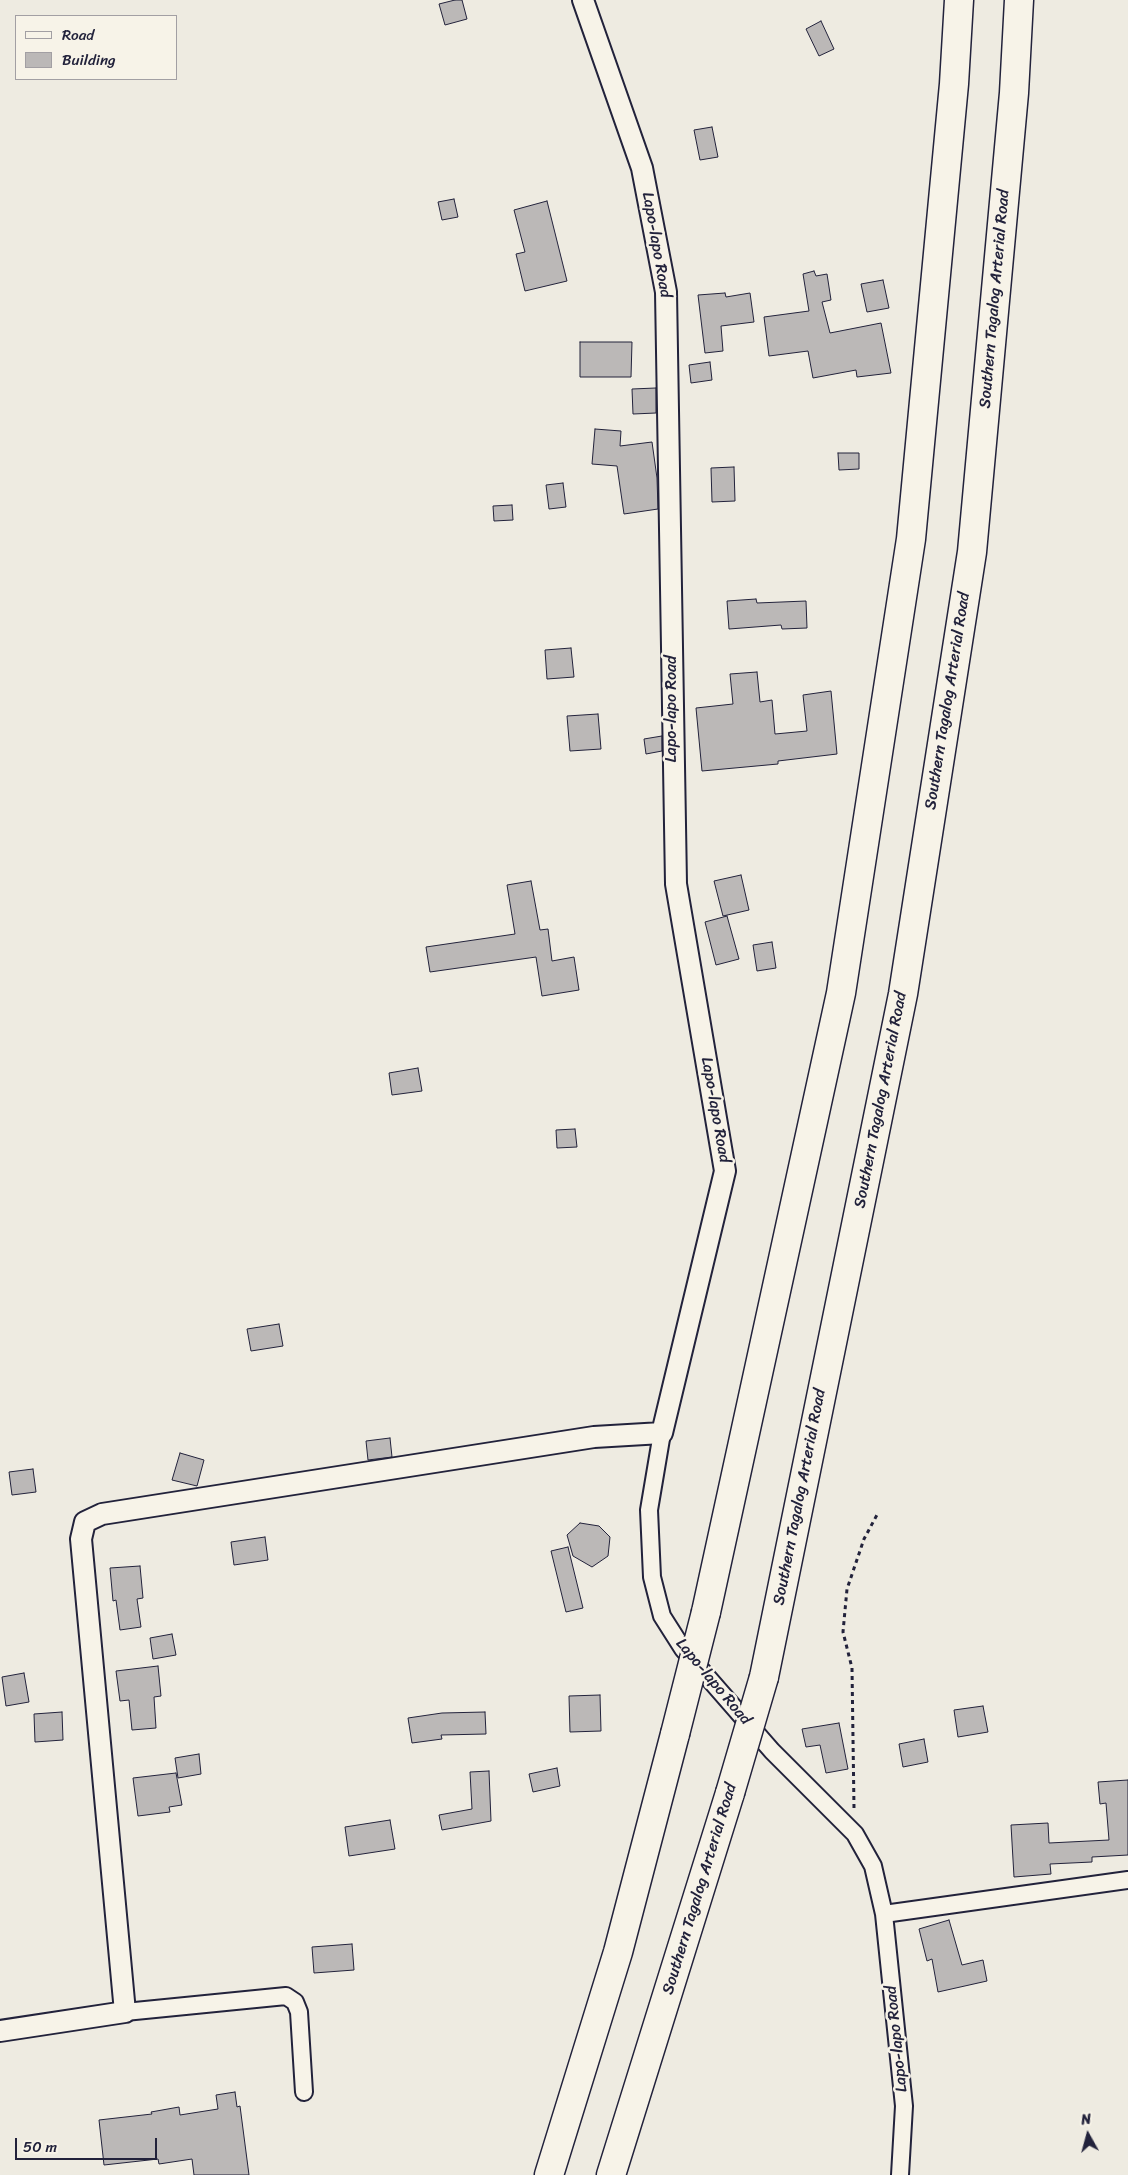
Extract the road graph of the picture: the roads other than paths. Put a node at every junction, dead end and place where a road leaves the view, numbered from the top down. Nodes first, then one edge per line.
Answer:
1 (583, 0) edge
2 (959, 0) edge
3 (1019, 0) edge
4 (662, 1433) junction
5 (1128, 1880) edge
6 (884, 1914) junction
7 (125, 2012) junction
8 (0, 2031) edge
9 (304, 2092) dead end
10 (549, 2175) edge
11 (611, 2175) edge
12 (900, 2175) edge

1 - 4 street, Lapo-lapo Road
2 - 10 highway, bridge
3 - 11 highway, Southern Tagalog Arterial Road, bridge
4 - 6 street, Lapo-lapo Road
4 - 7 street
5 - 6 street
6 - 12 street, Lapo-lapo Road
7 - 8 street
7 - 9 street

